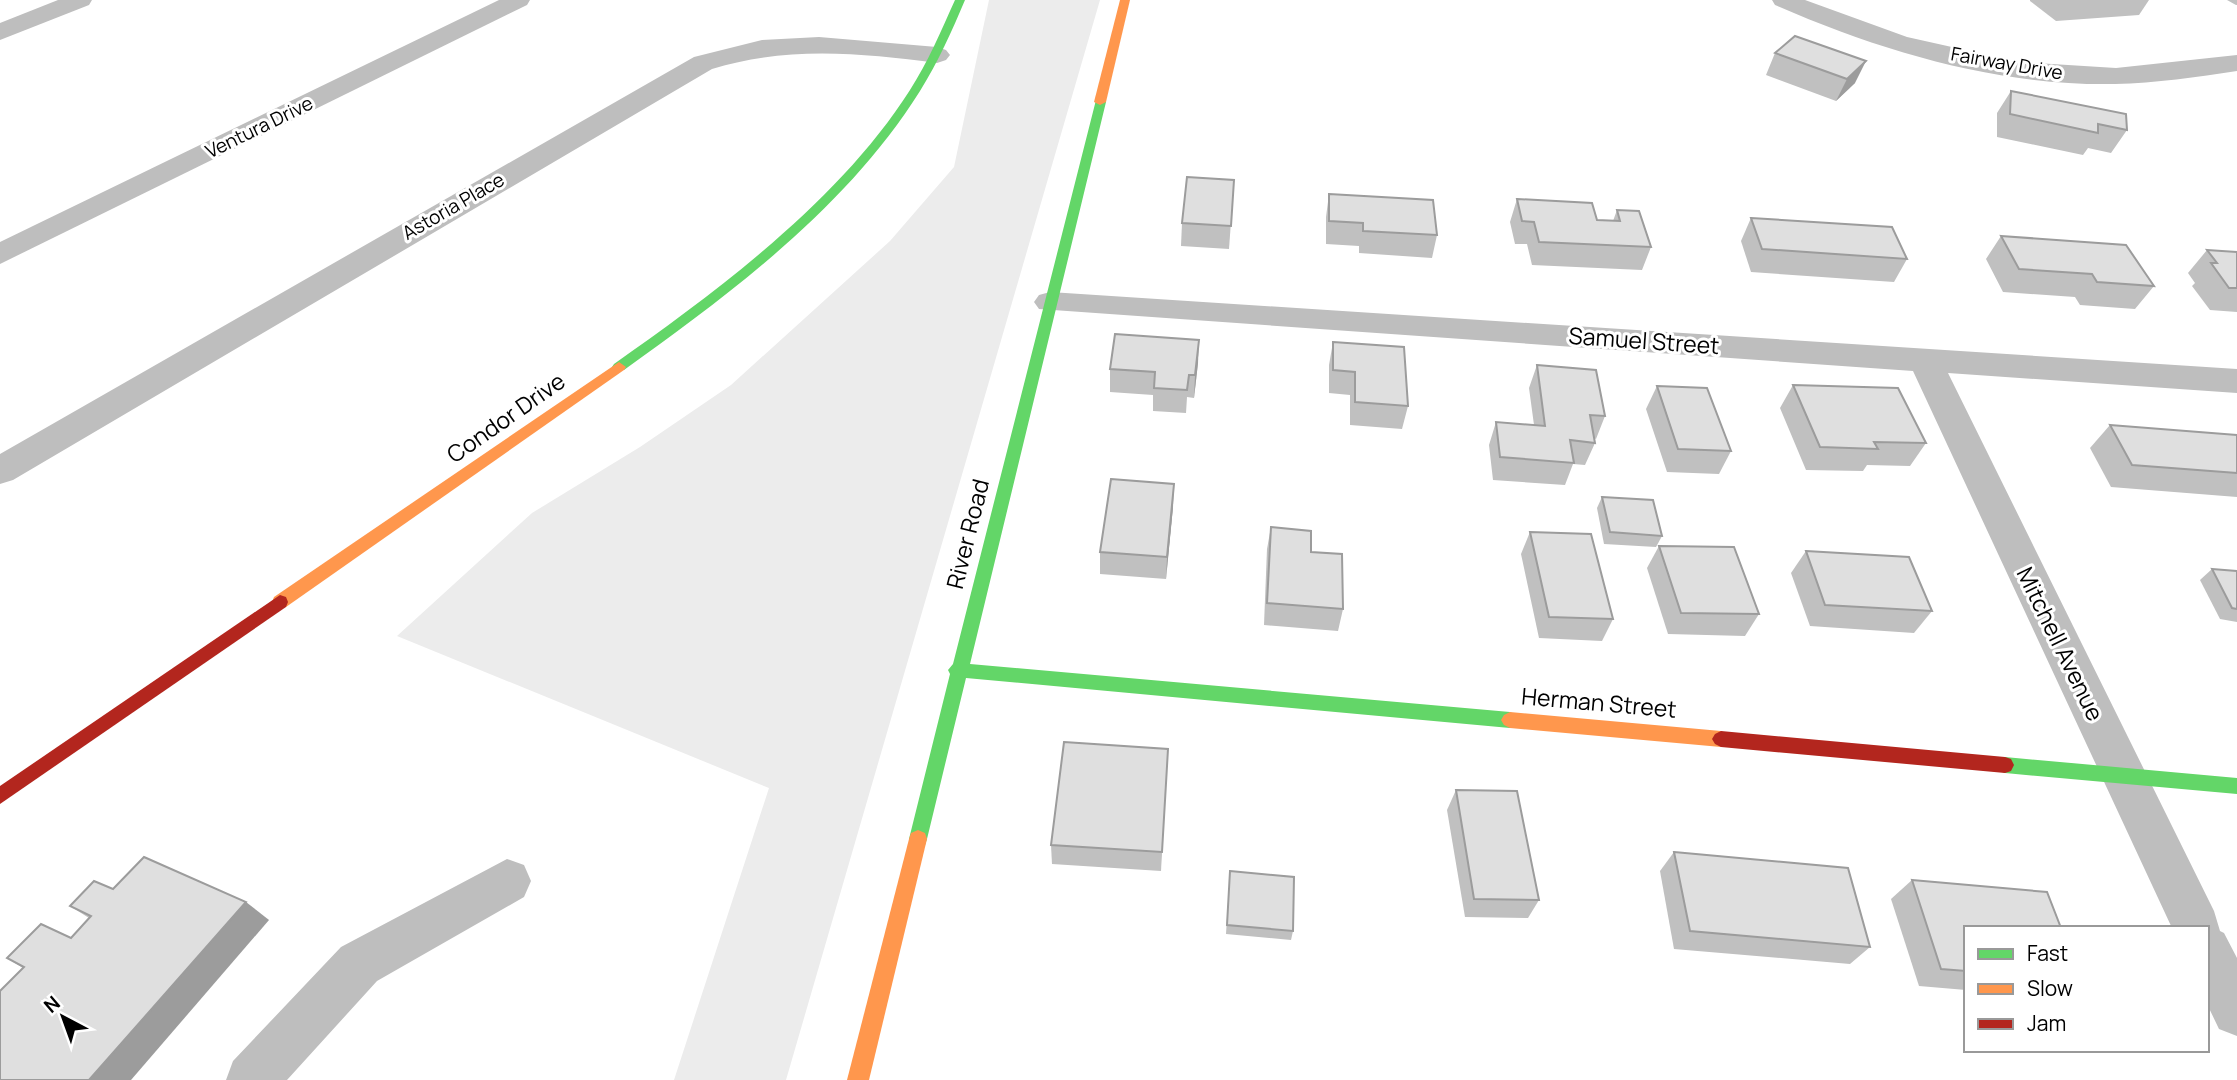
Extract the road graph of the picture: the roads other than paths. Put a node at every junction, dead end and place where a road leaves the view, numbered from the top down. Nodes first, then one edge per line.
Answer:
1 (80, 0) edge
2 (517, 0) edge
3 (960, 0) edge
4 (1125, 0) edge
5 (1784, 0) edge
6 (0, 32) edge
7 (937, 55) junction
8 (2237, 63) edge
9 (0, 254) edge
10 (1050, 302) junction
11 (1924, 359) junction
12 (2237, 381) edge
13 (0, 471) edge
14 (957, 670) junction
15 (2123, 776) junction
16 (2237, 786) edge
17 (0, 796) edge
18 (506, 881) dead end
19 (2196, 926) edge
20 (2209, 954) edge
21 (2237, 1012) edge
22 (252, 1080) edge
23 (858, 1080) edge

1 - 6 street
2 - 9 street, Ventura Drive
3 - 7 street, Condor Drive
4 - 10 street, River Road
5 - 8 street, Fairway Drive
7 - 13 street, Astoria Place
7 - 17 street, Condor Drive
10 - 11 street, Samuel Street
10 - 14 street, River Road
11 - 12 street, Samuel Street
11 - 15 street, Mitchell Avenue
14 - 15 street, Herman Street
14 - 23 street, River Road
15 - 16 street, Herman Street
15 - 19 street, Mitchell Avenue
18 - 22 street
20 - 21 street

